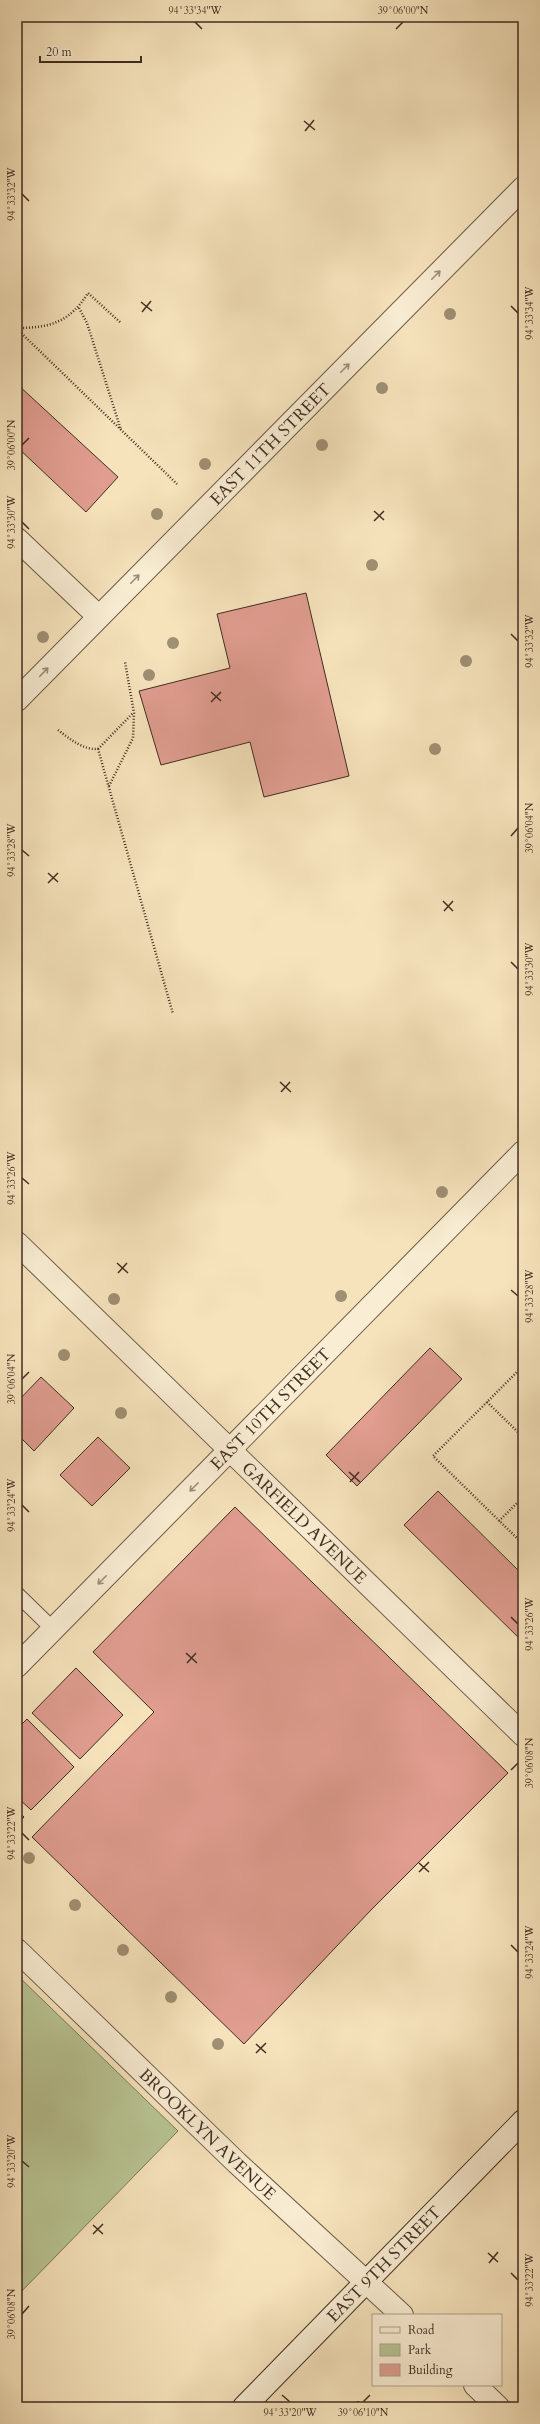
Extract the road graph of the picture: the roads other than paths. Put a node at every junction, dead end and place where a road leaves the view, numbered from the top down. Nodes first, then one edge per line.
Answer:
1 (523, 188) edge
2 (17, 539) edge
3 (98, 616) junction
4 (17, 700) edge
5 (523, 1152) edge
6 (17, 1243) edge
7 (231, 1449) junction
8 (17, 1594) edge
9 (53, 1630) junction
10 (17, 1666) edge
11 (523, 1735) edge
12 (17, 1950) edge
13 (523, 2121) edge
14 (366, 2281) junction
15 (401, 2314) edge
16 (476, 2386) edge
17 (244, 2407) edge
18 (498, 2407) edge

3 -> 1 street, EAST 11TH STREET
2 - 3 street
4 -> 3 street, EAST 11TH STREET
5 - 7 street, EAST 10TH STREET
6 - 7 street, GARFIELD AVENUE
7 -> 9 street, EAST 10TH STREET
7 - 11 street, GARFIELD AVENUE
8 - 9 lane
9 - 10 street, EAST 10TH STREET
12 - 14 street, BROOKLYN AVENUE
13 - 14 street, EAST 9TH STREET
14 - 15 street, BROOKLYN AVENUE
14 - 17 street, EAST 9TH STREET
16 - 18 street

